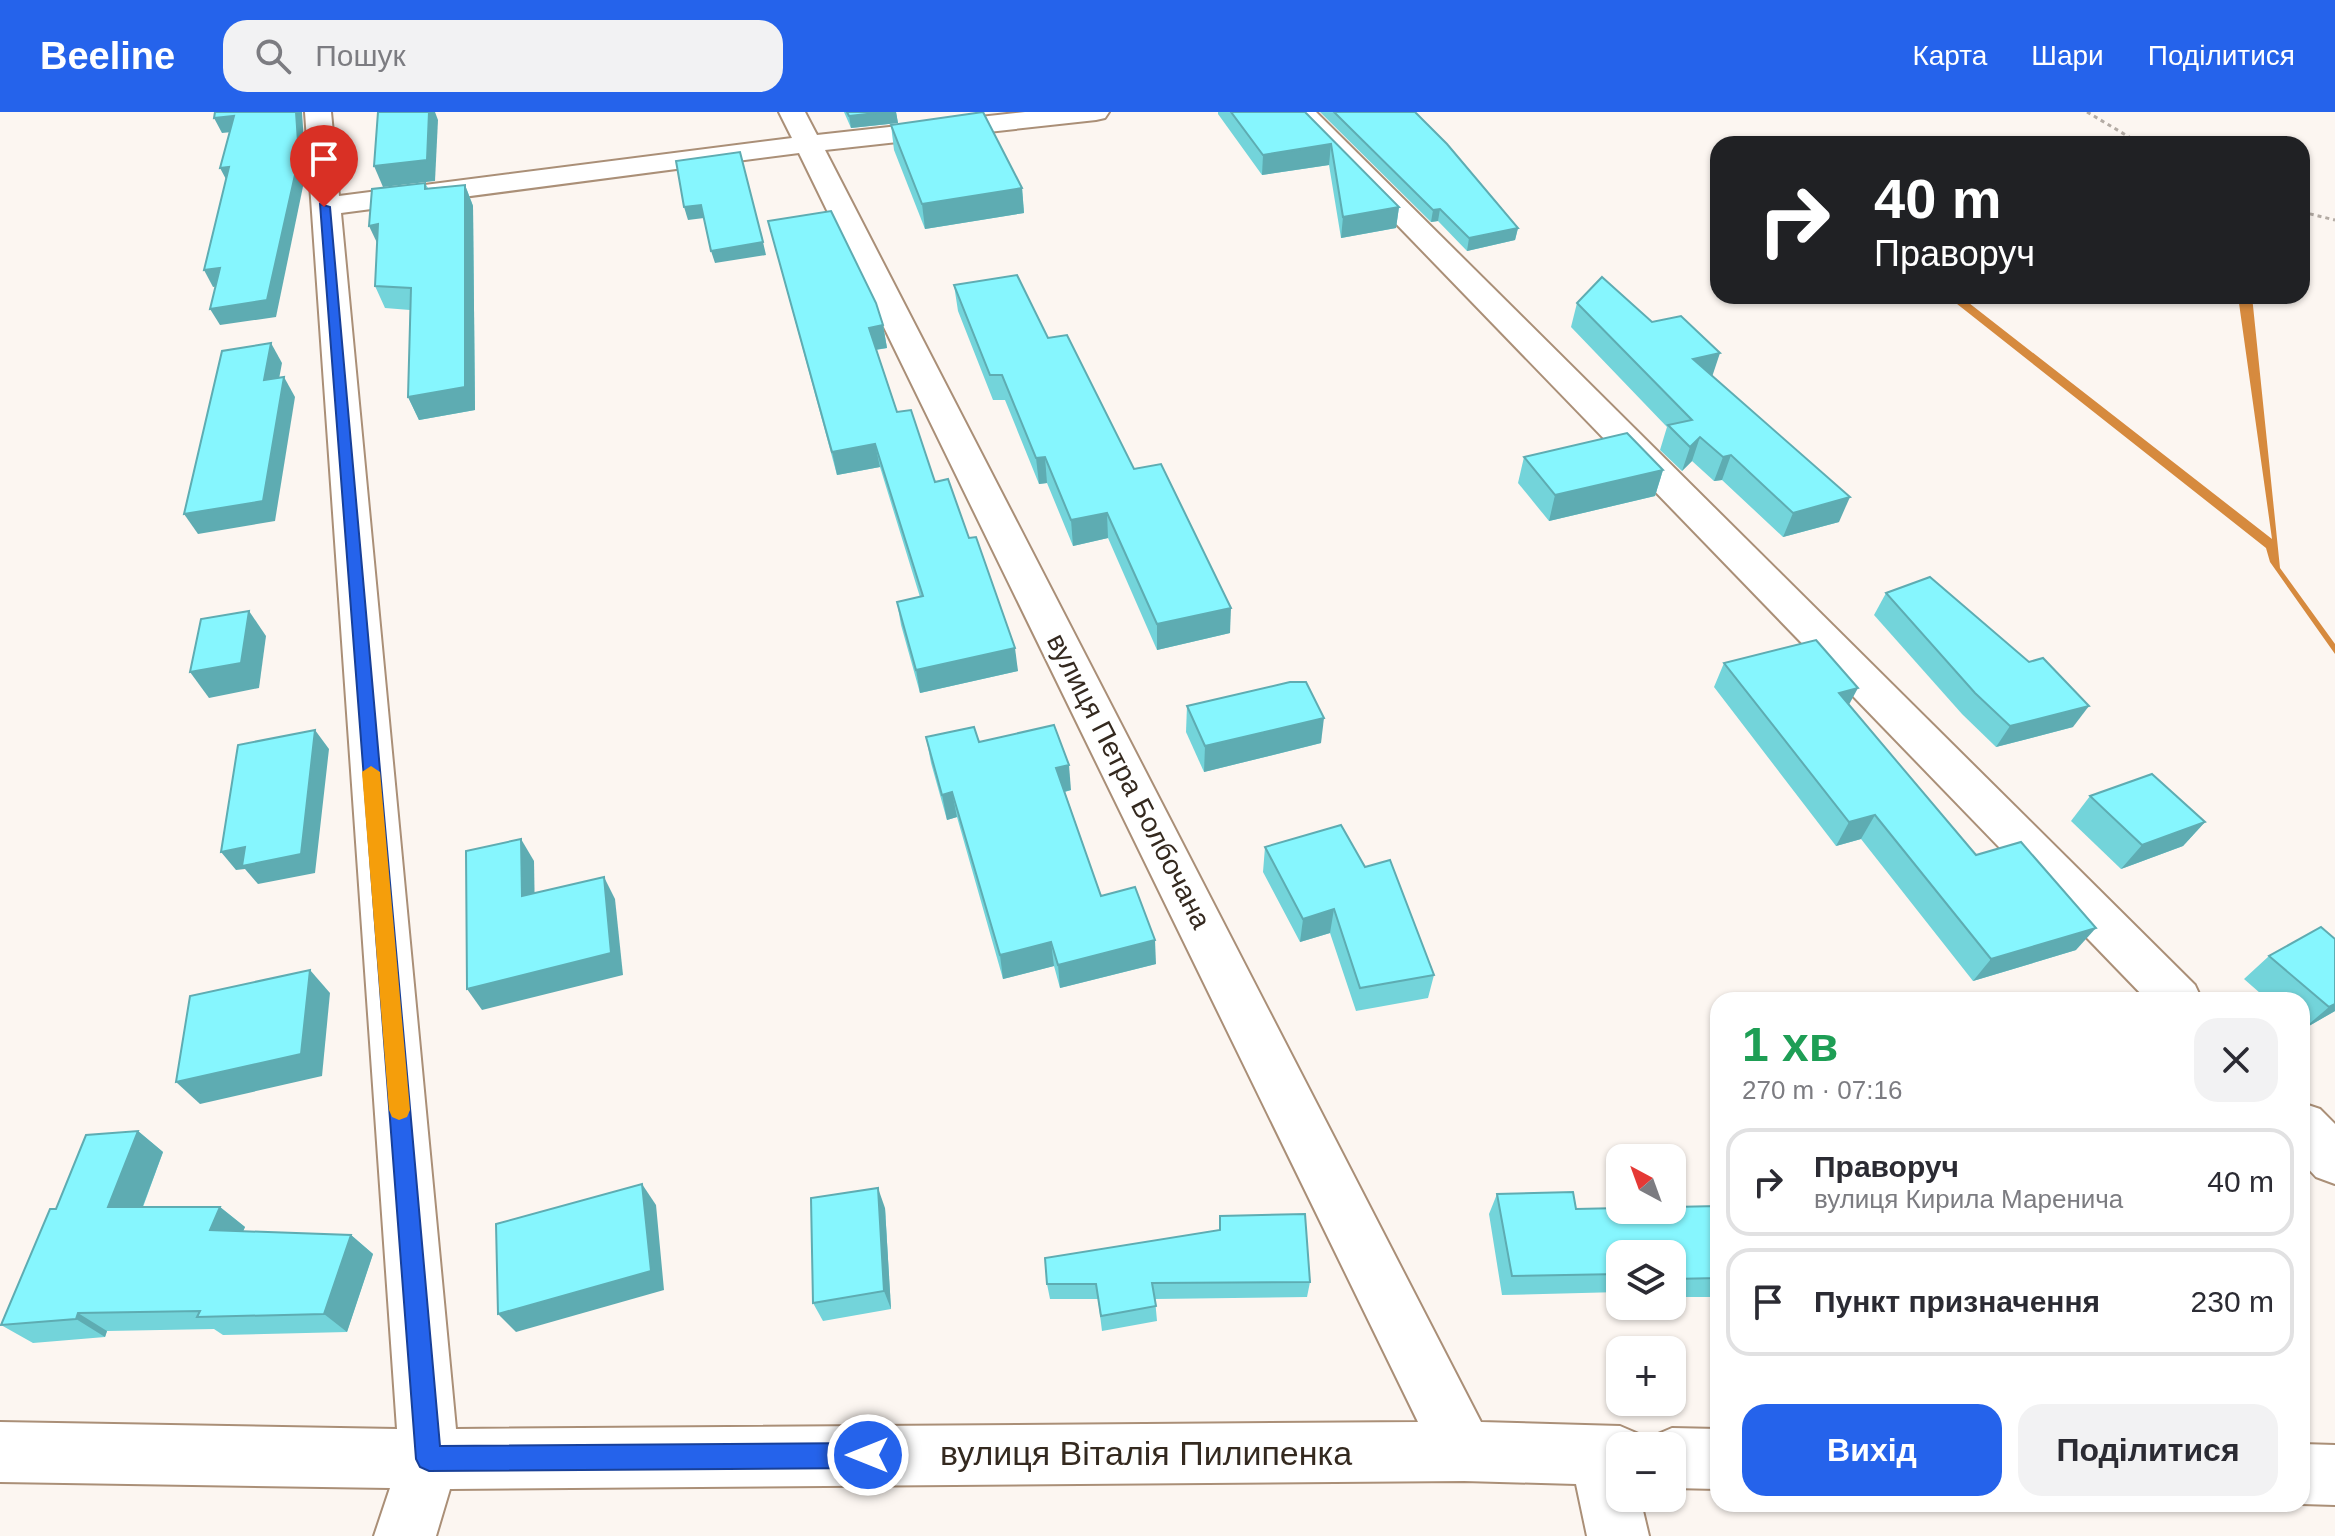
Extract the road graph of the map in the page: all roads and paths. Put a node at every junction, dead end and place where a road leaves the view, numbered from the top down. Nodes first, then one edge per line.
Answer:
1 (318, 112) edge
2 (1096, 112) edge
3 (1301, 112) edge
4 (2087, 112) edge
5 (801, 128) edge
6 (2128, 136) edge
7 (324, 207) junction
8 (2310, 214) edge
9 (2335, 220) edge
10 (2170, 992) edge
11 (2310, 1134) edge
12 (2335, 1160) edge
13 (1464, 1451) junction
14 (0, 1452) edge
15 (1606, 1456) edge
16 (1686, 1458) edge
17 (429, 1459) junction
18 (1710, 1459) edge
19 (2310, 1474) edge
20 (2335, 1475) edge
21 (1616, 1512) edge
22 (405, 1536) edge
23 (1618, 1536) edge

1 - 7 street
2 - 5 street
3 - 10 street
4 - 6 path
5 - 7 street
5 - 13 street, вулиця Петра Болбочана
7 - 17 street
8 - 9 path
11 - 12 street
13 - 15 street, вулиця Віталія Пилипенка
13 - 17 street, вулиця Віталія Пилипенка
14 - 17 street, вулиця Віталія Пилипенка
16 - 18 street
17 - 22 street
19 - 20 street
21 - 23 street

